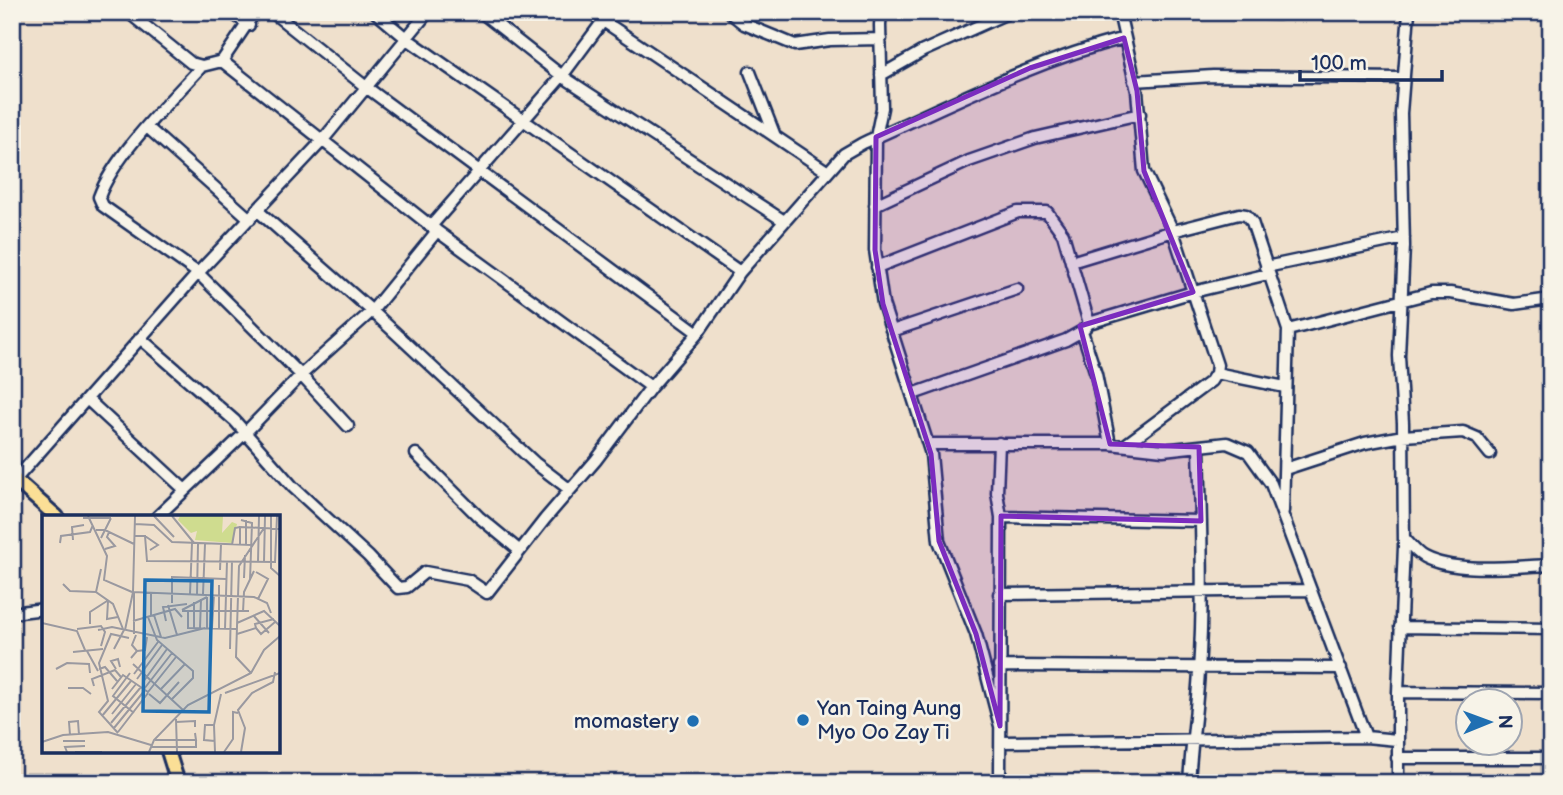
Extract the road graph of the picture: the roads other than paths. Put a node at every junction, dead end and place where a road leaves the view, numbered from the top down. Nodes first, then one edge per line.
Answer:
1 (128, 12) edge
2 (232, 12) edge
3 (256, 12) edge
4 (272, 12) edge
5 (374, 12) edge
6 (428, 12) edge
7 (481, 12) edge
8 (590, 12) edge
9 (729, 12) edge
10 (881, 12) edge
11 (1010, 12) edge
12 (1119, 12) edge
13 (1224, 12) edge
14 (1298, 12) edge
15 (1409, 12) edge
16 (1262, 13) edge
17 (603, 21) junction
18 (248, 25) junction
19 (406, 38) junction
20 (1124, 38) junction
21 (881, 39) junction
22 (222, 61) junction
23 (202, 66) junction
24 (751, 72) dead end
25 (881, 75) junction
26 (562, 76) junction
27 (1404, 78) junction
28 (1134, 81) junction
29 (366, 87) junction
30 (1140, 114) junction
31 (524, 120) junction
32 (147, 127) junction
33 (775, 136) junction
34 (876, 137) junction
35 (321, 141) junction
36 (480, 170) junction
37 (828, 172) junction
38 (875, 205) junction
39 (254, 215) junction
40 (784, 220) junction
41 (434, 228) junction
42 (1172, 230) junction
43 (1404, 238) junction
44 (1071, 262) junction
45 (877, 267) junction
46 (1267, 271) junction
47 (740, 272) junction
48 (198, 273) junction
49 (1017, 289) dead end
50 (1193, 292) junction
51 (1551, 299) edge
52 (1400, 302) junction
53 (372, 311) junction
54 (1086, 327) junction
55 (892, 331) junction
56 (1288, 331) junction
57 (698, 333) junction
58 (140, 338) junction
59 (1216, 373) junction
60 (301, 375) junction
61 (651, 387) junction
62 (1285, 387) junction
63 (913, 394) junction
64 (87, 399) junction
65 (348, 426) dead end
66 (245, 433) junction
67 (1404, 436) junction
68 (999, 443) junction
69 (928, 444) junction
70 (1110, 444) junction
71 (1125, 445) junction
72 (1199, 447) junction
73 (416, 454) dead end
74 (1490, 454) dead end
75 (1285, 469) junction
76 (14, 478) edge
77 (569, 489) junction
78 (185, 490) junction
79 (55, 515) edge
80 (159, 515) edge
81 (1282, 515) junction
82 (1001, 517) junction
83 (1201, 521) junction
84 (1404, 538) junction
85 (520, 551) junction
86 (1551, 565) edge
87 (1309, 590) junction
88 (1202, 591) junction
89 (999, 594) junction
90 (42, 609) edge
91 (12, 613) edge
92 (1400, 627) junction
93 (1551, 629) edge
94 (999, 666) junction
95 (1199, 667) junction
96 (1341, 668) junction
97 (1398, 692) junction
98 (1551, 694) edge
99 (1000, 726) junction
100 (1366, 737) junction
101 (1397, 740) junction
102 (1191, 741) junction
103 (1001, 742) junction
104 (169, 753) edge
105 (1397, 758) junction
106 (1551, 758) edge
107 (178, 783) edge
108 (999, 783) edge
109 (1189, 783) edge
110 (1398, 783) edge

1 - 23 street
2 - 18 street
3 - 18 street
4 - 29 street
5 - 19 street
6 - 19 street
7 - 26 street
8 - 17 street
9 - 21 street
10 - 21 street
11 - 25 street
12 - 20 street
13 - 16 street
14 - 16 street
15 - 27 street
17 - 26 street
17 - 33 street
18 - 22 street
19 - 29 street
19 - 31 street
20 - 28 street
20 - 34 street
21 - 25 street
22 - 23 street
22 - 35 street
23 - 32 street
24 - 33 street
25 - 34 street
26 - 31 street
26 - 40 street
27 - 28 street
27 - 43 street
28 - 30 street
29 - 35 street
29 - 36 street
30 - 38 street
30 - 42 street
31 - 36 street
31 - 47 street
32 - 39 street
32 - 48 street
33 - 37 street
34 - 37 street
34 - 38 street
35 - 39 street
35 - 41 street
36 - 41 street
36 - 57 street
37 - 40 street
38 - 45 street
39 - 48 street
39 - 53 street
40 - 47 street
41 - 53 street
41 - 61 street
42 - 44 street
42 - 46 street
42 - 50 street
43 - 46 street
43 - 52 street
44 - 45 street
44 - 54 street
45 - 55 street
46 - 50 street
46 - 56 street
47 - 57 street
48 - 58 street
48 - 60 street
49 - 55 street
50 - 54 street
50 - 59 street
51 - 52 street
52 - 56 street
52 - 67 street
53 - 60 street
53 - 77 street
54 - 63 street
54 - 70 street
55 - 63 street
56 - 62 street
57 - 61 street
58 - 64 street
58 - 66 street
59 - 62 street
59 - 71 street
60 - 65 street
60 - 66 street
61 - 77 street
62 - 75 street
63 - 69 street
64 - 76 street
64 - 78 street
66 - 78 street
66 - 85 street
67 - 74 street
67 - 75 street
67 - 84 street
68 - 69 street
68 - 70 street
68 - 82 street
69 - 99 street
70 - 71 street
71 - 72 street
72 - 81 street
72 - 83 street
73 - 85 street
75 - 81 street
76 - 79 main road
77 - 85 street
78 - 80 street
81 - 87 street
82 - 83 street
82 - 89 street
83 - 88 street
84 - 86 street
84 - 92 street
87 - 88 street
87 - 96 street
88 - 89 street
88 - 95 street
89 - 94 street
90 - 91 street
92 - 93 street
92 - 97 street
94 - 95 street
94 - 99 street
95 - 96 street
95 - 102 street
96 - 100 street
97 - 98 street
97 - 101 street
99 - 103 street
100 - 101 street
100 - 102 street
101 - 105 street
102 - 103 street
102 - 109 street
103 - 108 street
104 - 107 main road
105 - 106 street
105 - 110 street

